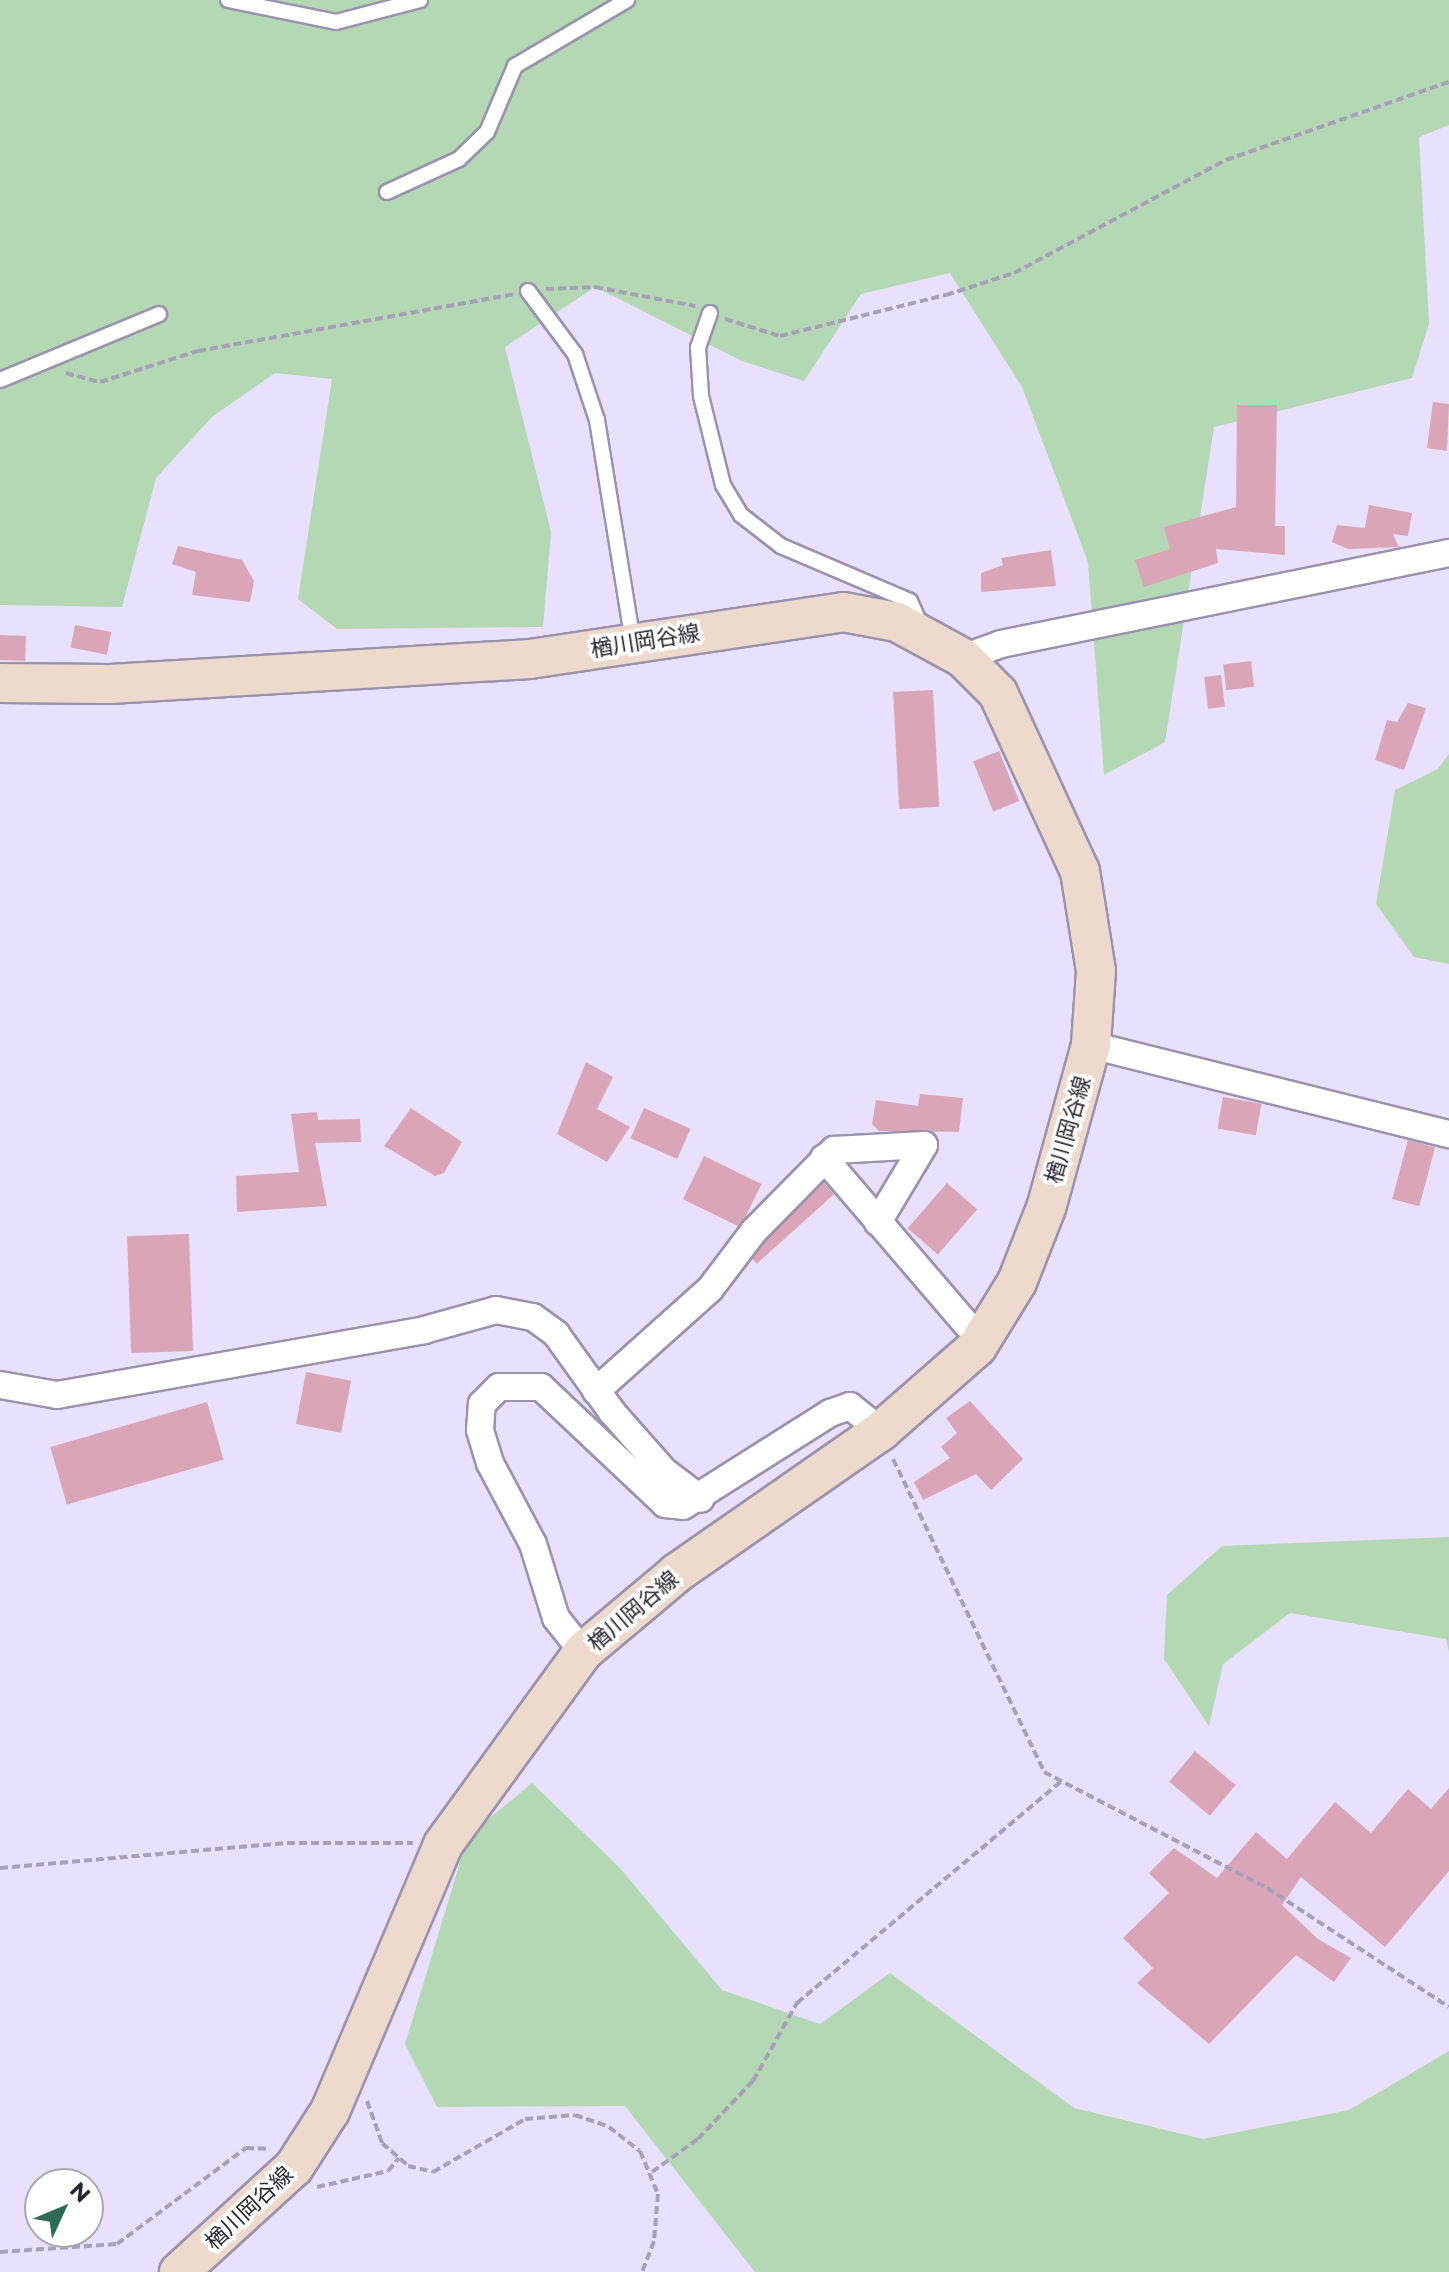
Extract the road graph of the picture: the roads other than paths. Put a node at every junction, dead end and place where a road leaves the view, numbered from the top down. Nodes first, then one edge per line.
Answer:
1 (228, 0) edge
2 (420, 0) edge
3 (627, 0) edge
4 (387, 192) dead end
5 (528, 291) road end
6 (710, 313) road end
7 (159, 314) dead end
8 (0, 380) edge
9 (1449, 553) edge
10 (924, 632) junction
11 (633, 644) junction
12 (963, 658) junction
13 (0, 683) edge
14 (1091, 1045) junction
15 (1449, 1134) edge
16 (824, 1158) junction
17 (878, 1222) junction
18 (967, 1325) dead end
19 (0, 1385) edge
20 (596, 1391) junction
21 (881, 1431) junction
22 (701, 1499) junction
23 (583, 1652) junction
24 (179, 2272) edge

1 - 2 lane
3 - 4 lane
5 - 11 lane
6 - 10 lane
7 - 8 lane
9 - 12 street
10 - 11 main road, 楢川岡谷線
10 - 12 main road, 楢川岡谷線
11 - 13 main road, 楢川岡谷線
12 - 14 main road, 楢川岡谷線
14 - 15 street
14 - 21 main road, 楢川岡谷線
16 - 17 street
16 - 17 street
16 - 20 street
17 - 18 street
19 - 20 street
20 - 22 street
21 - 22 street
21 - 23 main road, 楢川岡谷線
22 - 23 street
23 - 24 main road, 楢川岡谷線

